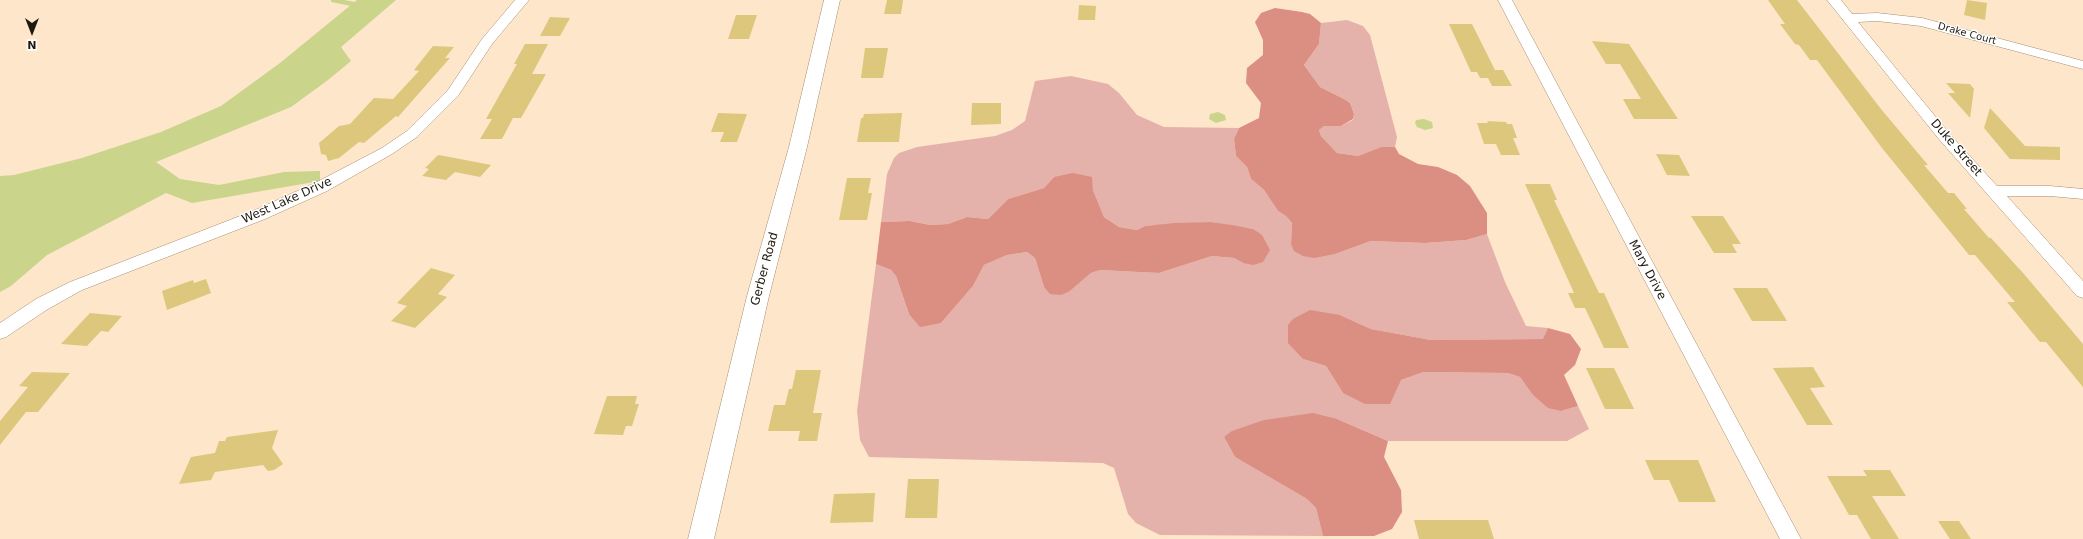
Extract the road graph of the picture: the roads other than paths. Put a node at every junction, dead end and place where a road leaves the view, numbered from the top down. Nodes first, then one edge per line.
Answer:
1 (522, 0) edge
2 (832, 0) edge
3 (1505, 0) edge
4 (1834, 0) edge
5 (1848, 18) junction
6 (2083, 65) edge
7 (1994, 191) junction
8 (2083, 194) edge
9 (2083, 292) edge
10 (0, 332) edge
11 (701, 539) edge
12 (1791, 539) edge

1 - 10 street, West Lake Drive
2 - 11 street, Gerber Road
3 - 12 street, Mary Drive
4 - 5 street, Duke Street
5 - 6 street, Drake Court
5 - 7 street, Duke Street
7 - 8 street
7 - 9 street, Duke Street

